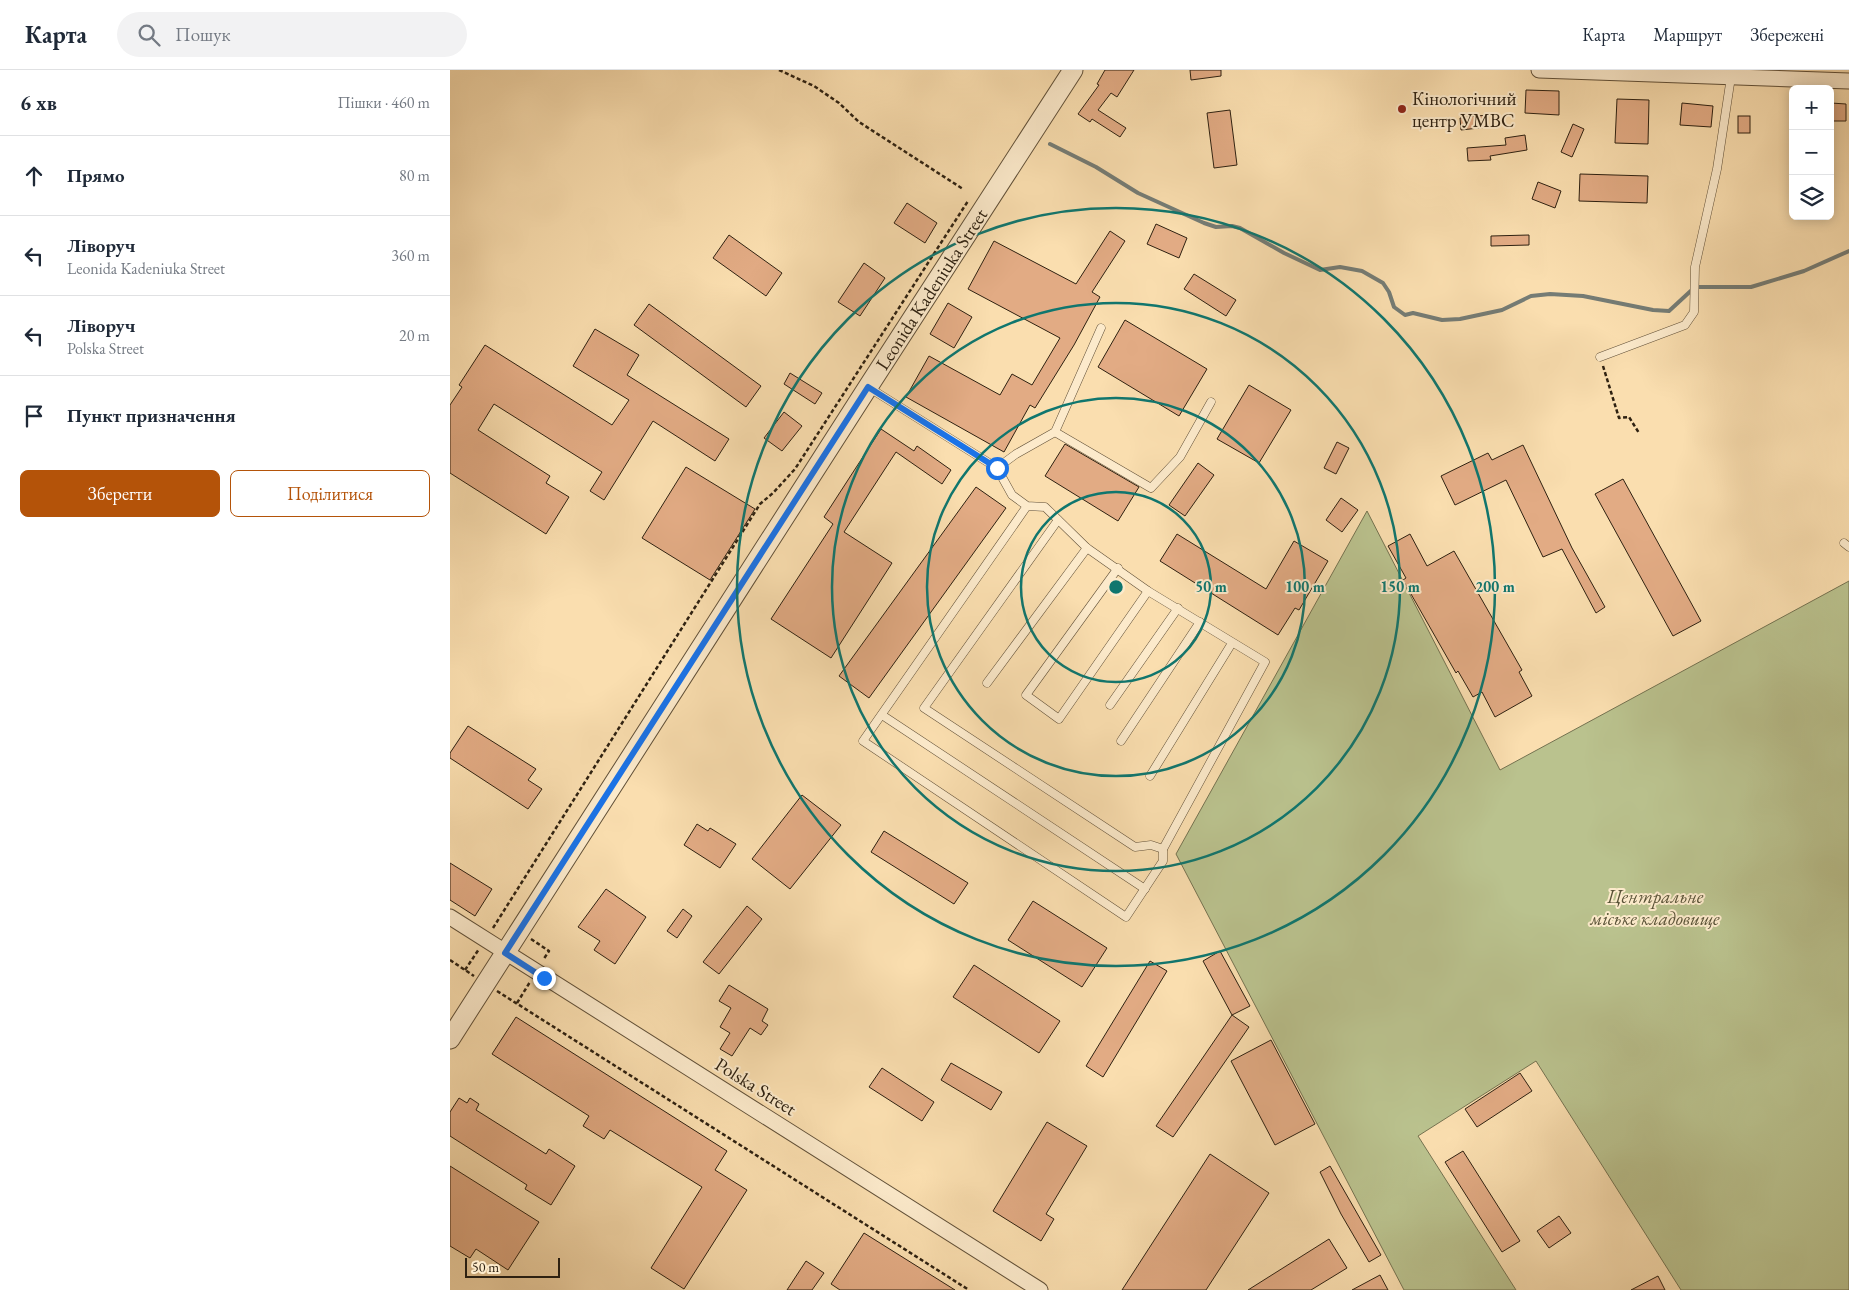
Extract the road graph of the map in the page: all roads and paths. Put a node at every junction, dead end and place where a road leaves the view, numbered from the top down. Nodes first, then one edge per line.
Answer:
1 (778, 70) edge
2 (1074, 70) edge
3 (1539, 70) edge
4 (1694, 73) edge
5 (1731, 77) junction
6 (1849, 81) edge
7 (963, 188) dead end
8 (972, 196) dead end
9 (1101, 328) dead end
10 (1600, 357) joint
11 (868, 387) junction
12 (1211, 402) dead end
13 (1056, 432) junction
14 (1639, 433) dead end
15 (997, 468) junction
16 (1027, 506) junction
17 (1058, 520) junction
18 (1087, 548) junction
19 (1118, 568) junction
20 (1148, 591) junction
21 (1178, 608) junction
22 (1200, 622) junction
23 (1232, 642) junction
24 (987, 683) dead end
25 (1110, 705) dead end
26 (882, 715) junction
27 (1122, 741) dead end
28 (1150, 776) dead end
29 (1163, 849) junction
30 (1145, 889) junction
31 (450, 917) edge
32 (485, 940) junction
33 (505, 953) junction
34 (450, 960) edge
35 (464, 970) junction
36 (486, 984) junction
37 (450, 1039) edge
38 (969, 1290) edge
39 (1040, 1290) edge

1 - 7 path
2 - 11 street, Leonida Kadeniuka Street
3 - 4 street
4 - 5 street
5 - 6 street
5 - 10 lane
8 - 32 path
9 - 13 lane
10 - 14 path
11 - 15 lane
11 - 33 street, Leonida Kadeniuka Street
12 - 13 lane
13 - 15 lane
15 - 16 lane
16 - 17 lane
16 - 26 lane
17 - 18 lane
17 - 29 lane
18 - 19 lane
18 - 24 lane
19 - 20 lane
19 - 20 lane
20 - 21 lane
21 - 22 lane
21 - 25 lane
22 - 23 lane
22 - 27 lane
23 - 28 lane
23 - 29 lane
26 - 30 lane
26 - 30 lane
29 - 30 lane
31 - 32 street, Polska Street
32 - 33 street, Polska Street
32 - 35 path
33 - 36 street, Leonida Kadeniuka Street
33 - 39 street, Polska Street
34 - 35 path
35 - 36 path
36 - 37 street, Leonida Kadeniuka Street
36 - 38 path

